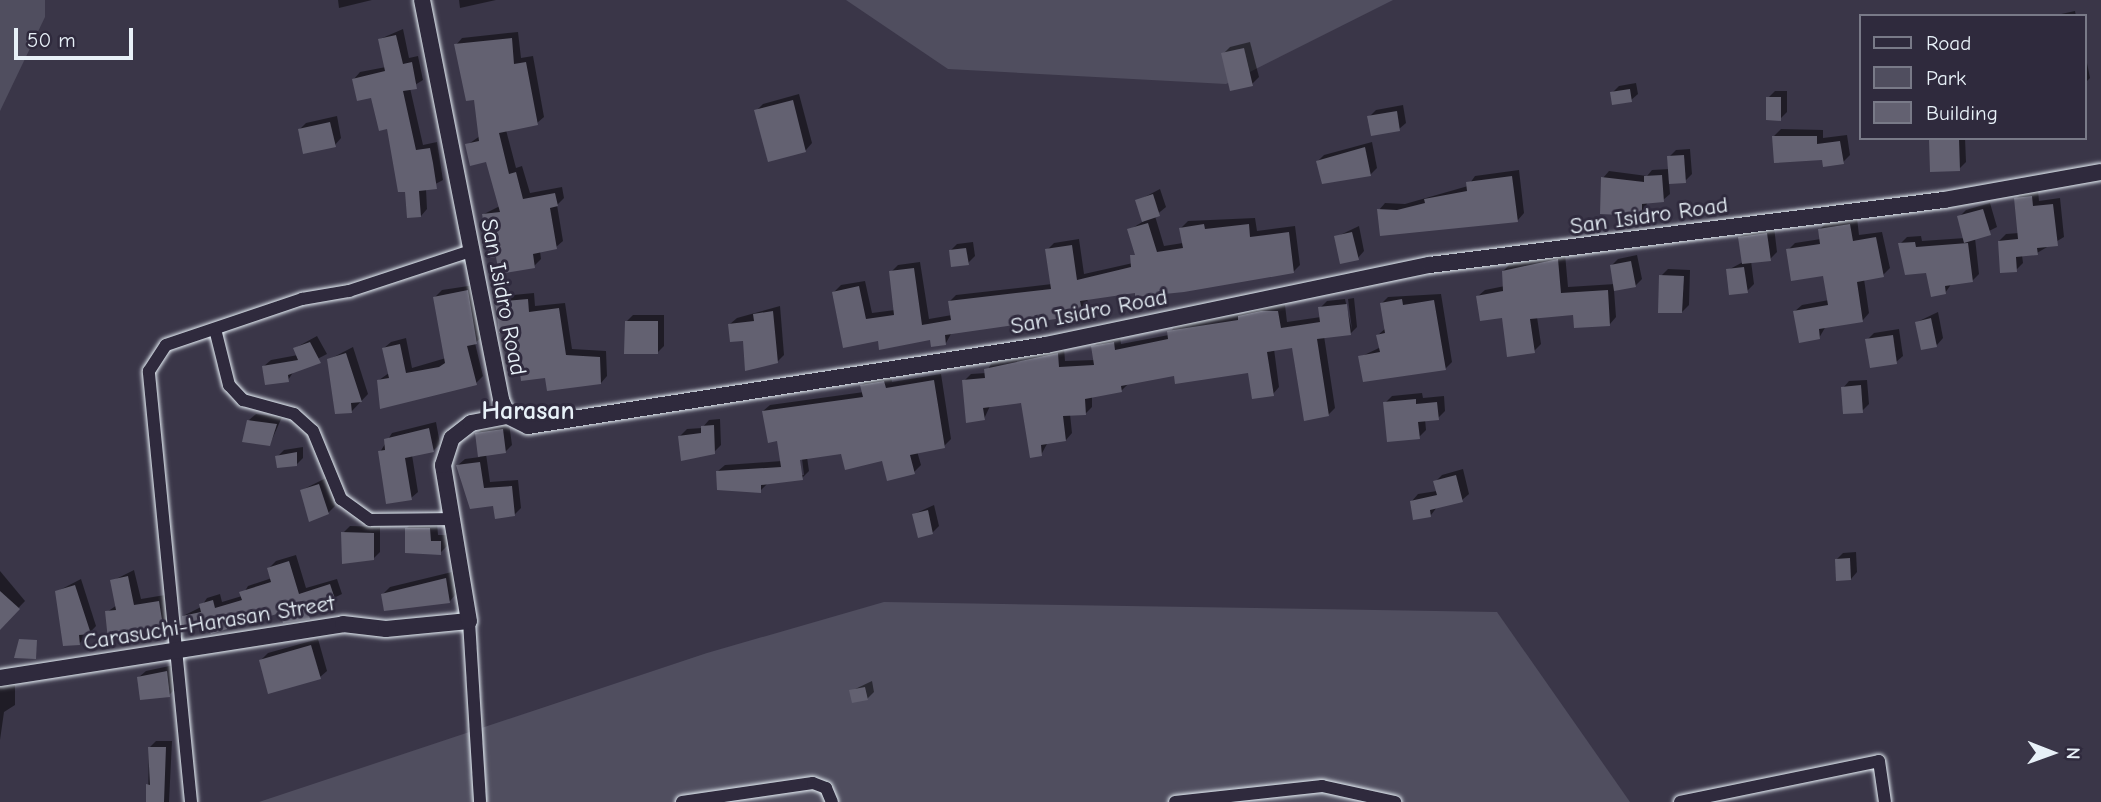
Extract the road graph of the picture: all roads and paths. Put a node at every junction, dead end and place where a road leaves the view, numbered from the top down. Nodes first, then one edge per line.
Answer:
1 (422, 0) edge
2 (2101, 172) edge
3 (471, 251) junction
4 (215, 329) junction
5 (508, 416) junction
6 (452, 519) junction
7 (470, 621) junction
8 (176, 650) junction
9 (0, 678) edge
10 (191, 802) edge
11 (480, 802) edge
12 (682, 802) edge
13 (832, 802) edge
14 (1175, 802) edge
15 (1395, 802) edge
16 (1680, 802) edge
17 (1885, 802) edge

1 - 3 street, San Isidro Road
2 - 5 street, San Isidro Road
3 - 4 street
3 - 5 street, San Isidro Road
4 - 6 street
4 - 8 street
5 - 6 street
6 - 7 street
7 - 8 street, Carasuchi-Harasan Street
7 - 11 street
8 - 9 street, Carasuchi-Harasan Street
8 - 10 street
12 - 13 street
14 - 15 street
16 - 17 street

